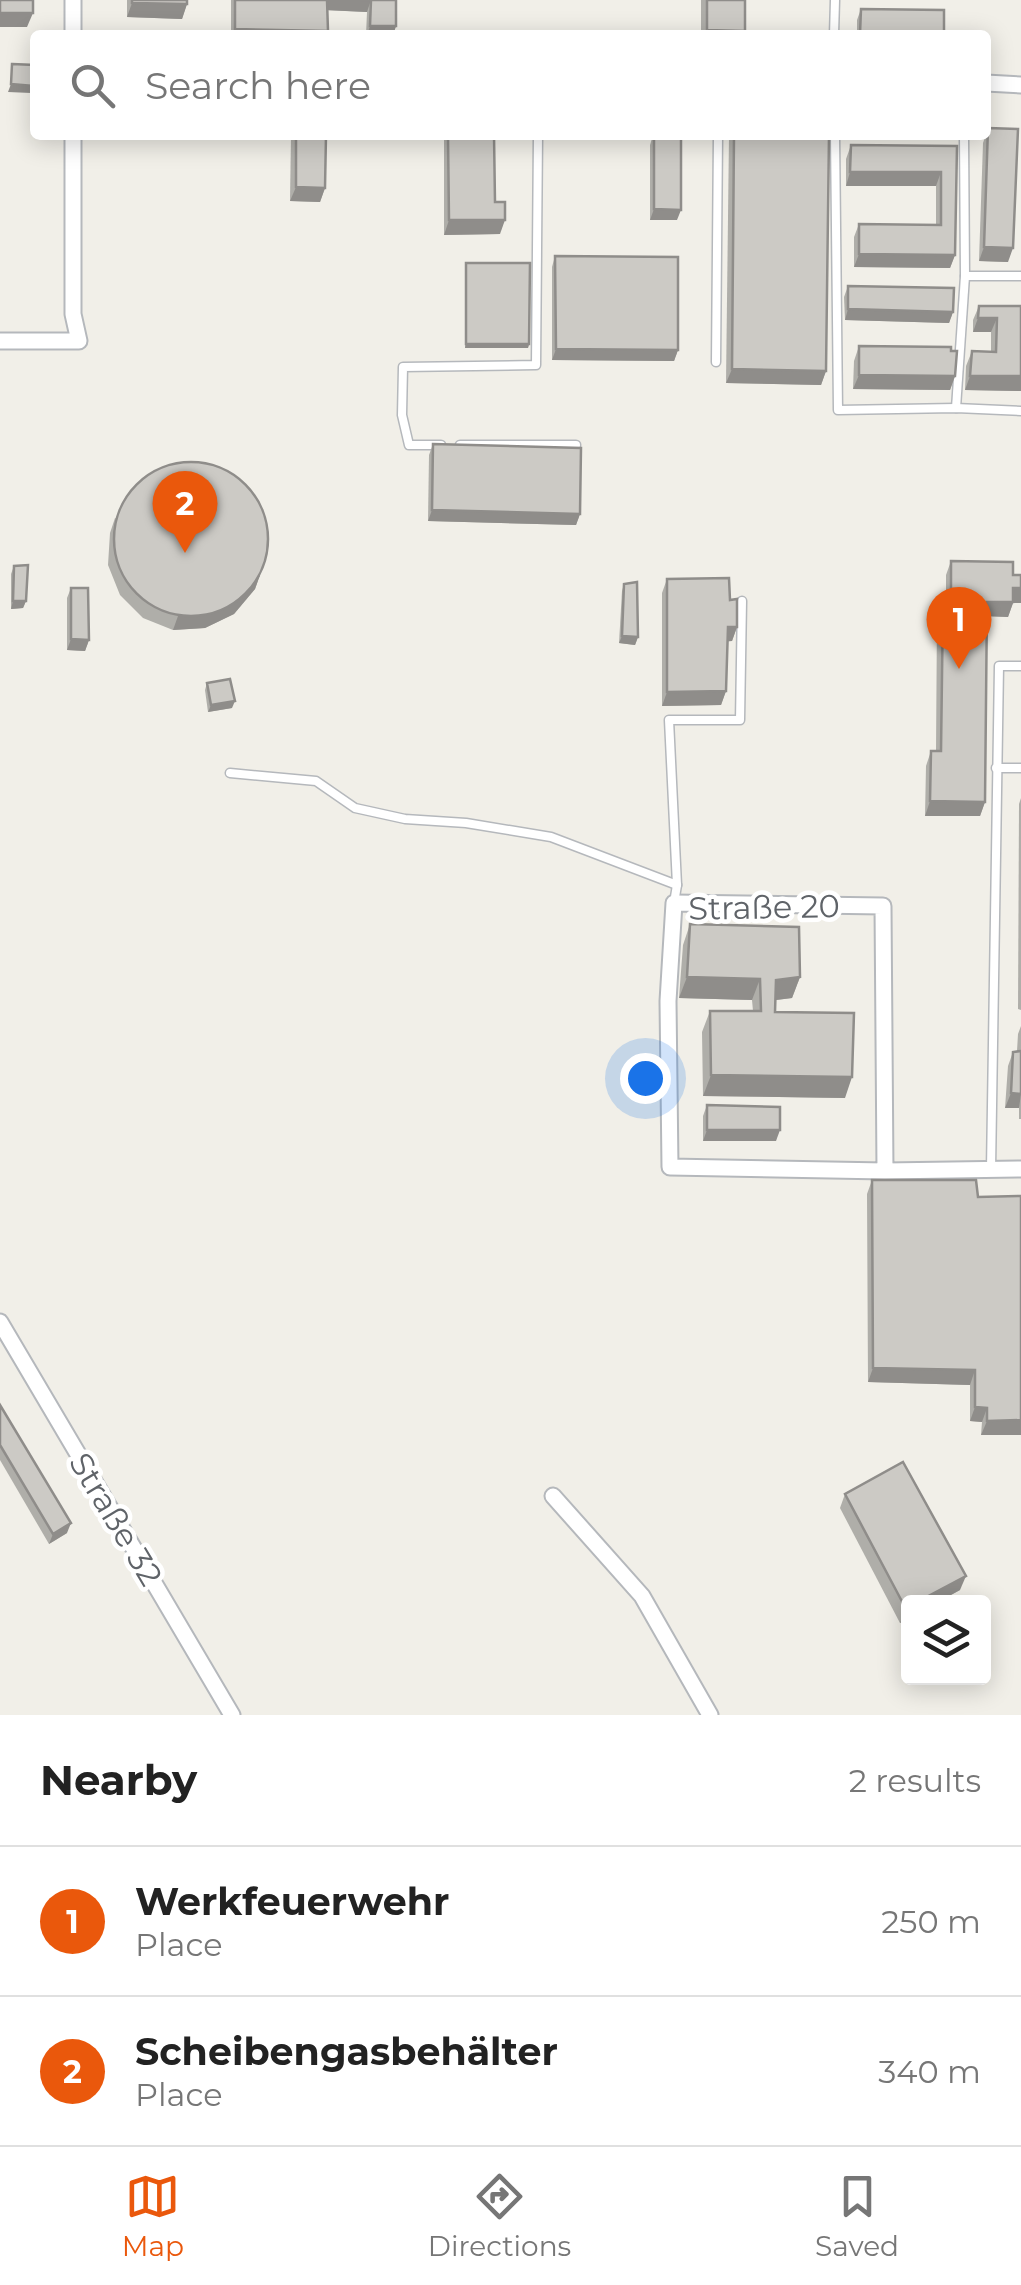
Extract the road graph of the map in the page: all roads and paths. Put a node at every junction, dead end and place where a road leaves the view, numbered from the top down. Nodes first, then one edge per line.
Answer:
1 (73, 0) edge
2 (834, 0) edge
3 (73, 30) edge
4 (834, 30) edge
5 (991, 83) edge
6 (1021, 85) edge
7 (74, 140) edge
8 (538, 140) edge
9 (718, 140) edge
10 (835, 140) edge
11 (964, 140) edge
12 (538, 257) junction
13 (557, 257) edge
14 (965, 276) junction
15 (1021, 276) edge
16 (0, 341) edge
17 (716, 362) dead end
18 (956, 408) junction
19 (1021, 411) edge
20 (576, 445) edge
21 (742, 600) edge
22 (1021, 666) edge
23 (996, 768) junction
24 (1021, 768) edge
25 (230, 773) dead end
26 (677, 885) junction
27 (674, 903) junction
28 (1021, 1169) edge
29 (991, 1170) junction
30 (885, 1171) junction
31 (0, 1322) edge
32 (553, 1496) dead end
33 (232, 1715) edge
34 (710, 1715) edge

1 - 3 street
2 - 4 lane
5 - 6 street
7 - 16 street
8 - 12 lane
9 - 17 lane
10 - 18 lane
11 - 14 lane
12 - 13 lane
12 - 20 lane
14 - 15 lane
14 - 18 lane
18 - 19 lane
21 - 26 lane
22 - 23 lane
23 - 24 lane
23 - 29 lane
25 - 26 lane
26 - 27 lane
27 - 30 street, Straße 20
27 - 30 street, Straße 20
28 - 29 street, Straße 20
29 - 30 street, Straße 20
31 - 33 street, Straße 32
32 - 34 street

